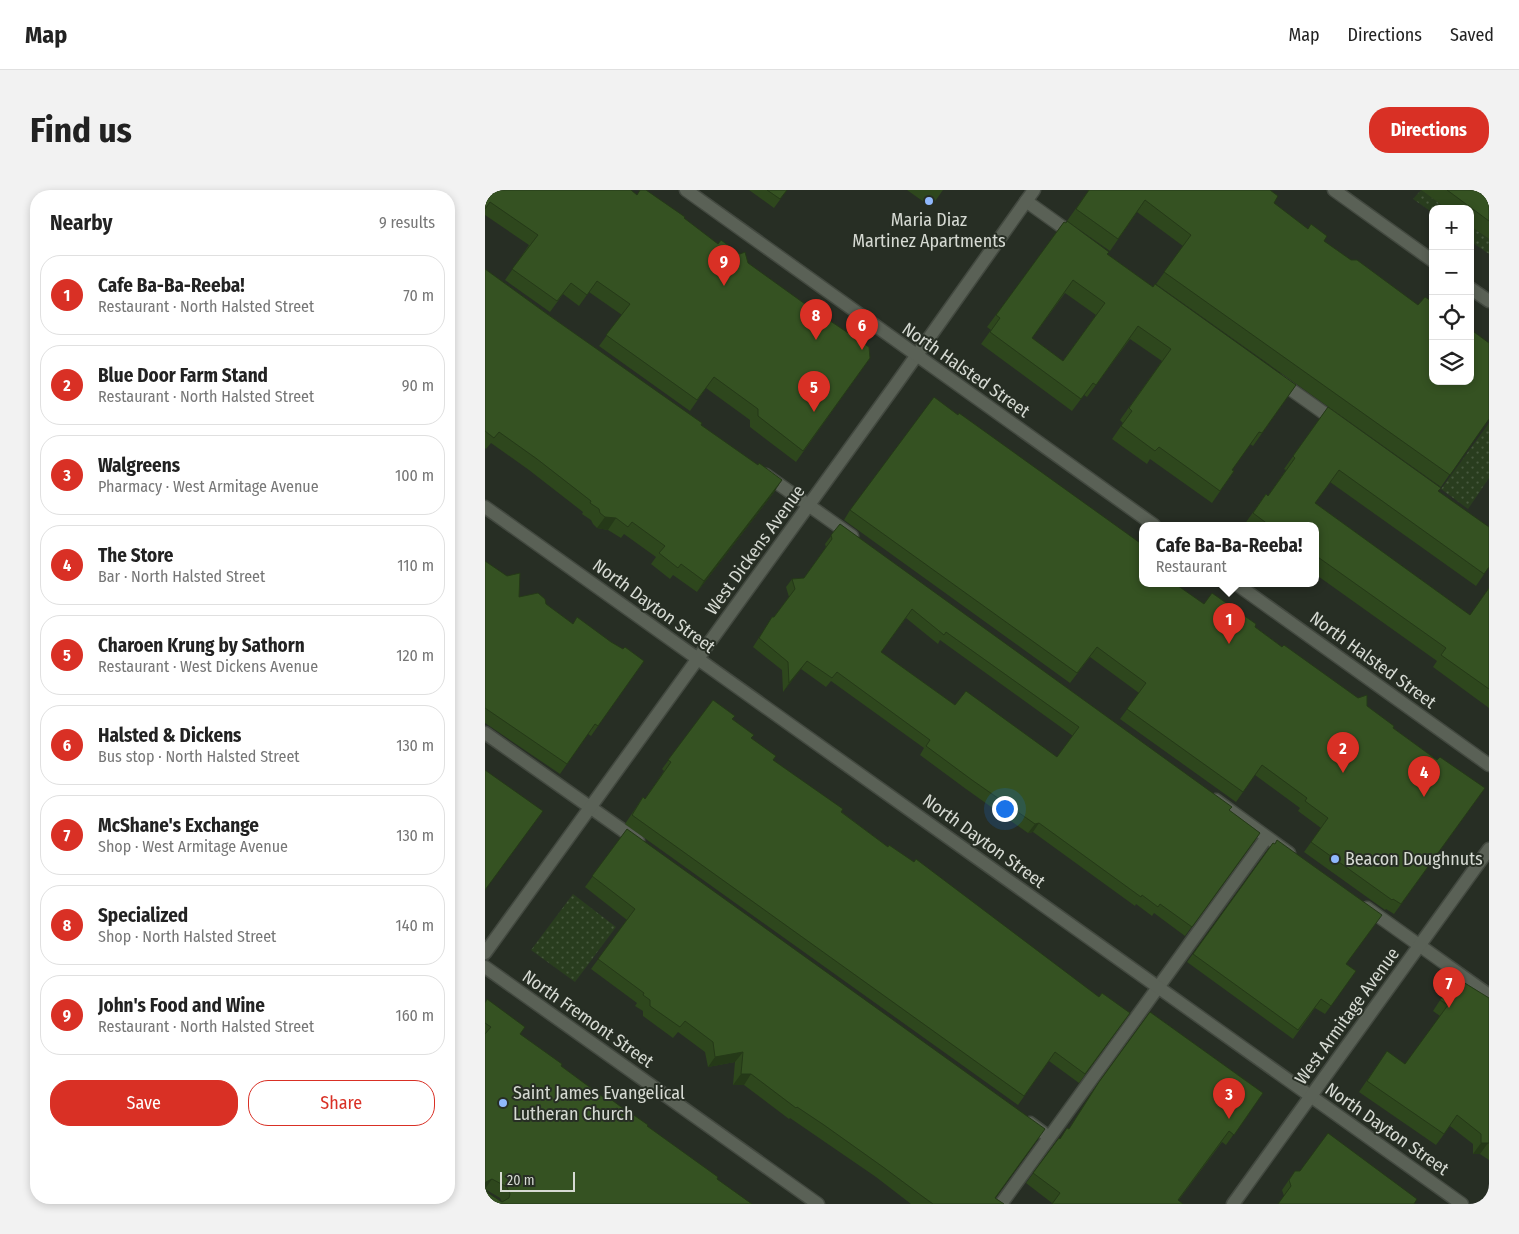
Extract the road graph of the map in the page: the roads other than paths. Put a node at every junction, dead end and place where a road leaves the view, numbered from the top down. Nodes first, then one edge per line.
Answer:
1 (686, 190) edge
2 (1034, 190) edge
3 (1334, 190) edge
4 (1026, 201) junction
5 (1087, 244) edge
6 (1429, 258) edge
7 (1474, 291) edge
8 (1489, 301) edge
9 (916, 356) junction
10 (1271, 376) edge
11 (1350, 432) edge
12 (759, 470) edge
13 (809, 505) junction
14 (485, 507) edge
15 (1150, 522) edge
16 (866, 546) edge
17 (1241, 587) edge
18 (698, 659) junction
19 (485, 733) edge
20 (1489, 765) edge
21 (1203, 790) edge
22 (591, 807) junction
23 (1267, 837) junction
24 (647, 848) edge
25 (1489, 849) edge
26 (1298, 859) edge
27 (1359, 903) edge
28 (1419, 946) junction
29 (485, 954) edge
30 (485, 967) edge
31 (1158, 988) junction
32 (1489, 995) edge
33 (1311, 1096) junction
34 (1017, 1114) edge
35 (1049, 1138) junction
36 (818, 1204) edge
37 (1001, 1204) edge
38 (1233, 1204) edge
39 (1462, 1204) edge

1 - 9 street, North Halsted Street
2 - 4 street, West Dickens Avenue
3 - 6 street
4 - 5 street
4 - 9 street, West Dickens Avenue
7 - 8 street
9 - 13 street, West Dickens Avenue
9 - 15 street, North Halsted Street
10 - 11 street
12 - 13 street
13 - 16 street
13 - 18 street, West Dickens Avenue
14 - 18 street, North Dayton Street
17 - 20 street, North Halsted Street
18 - 22 street, West Dickens Avenue
18 - 31 street, North Dayton Street
19 - 22 street
21 - 23 street
22 - 24 street
22 - 29 street, West Dickens Avenue
23 - 26 street
23 - 31 street
25 - 28 street, West Armitage Avenue
27 - 28 street
28 - 32 street
28 - 33 street, West Armitage Avenue
30 - 36 street, North Fremont Street
31 - 33 street, North Dayton Street
31 - 35 street
33 - 38 street, West Armitage Avenue
33 - 39 street, North Dayton Street
34 - 35 street
35 - 37 street

